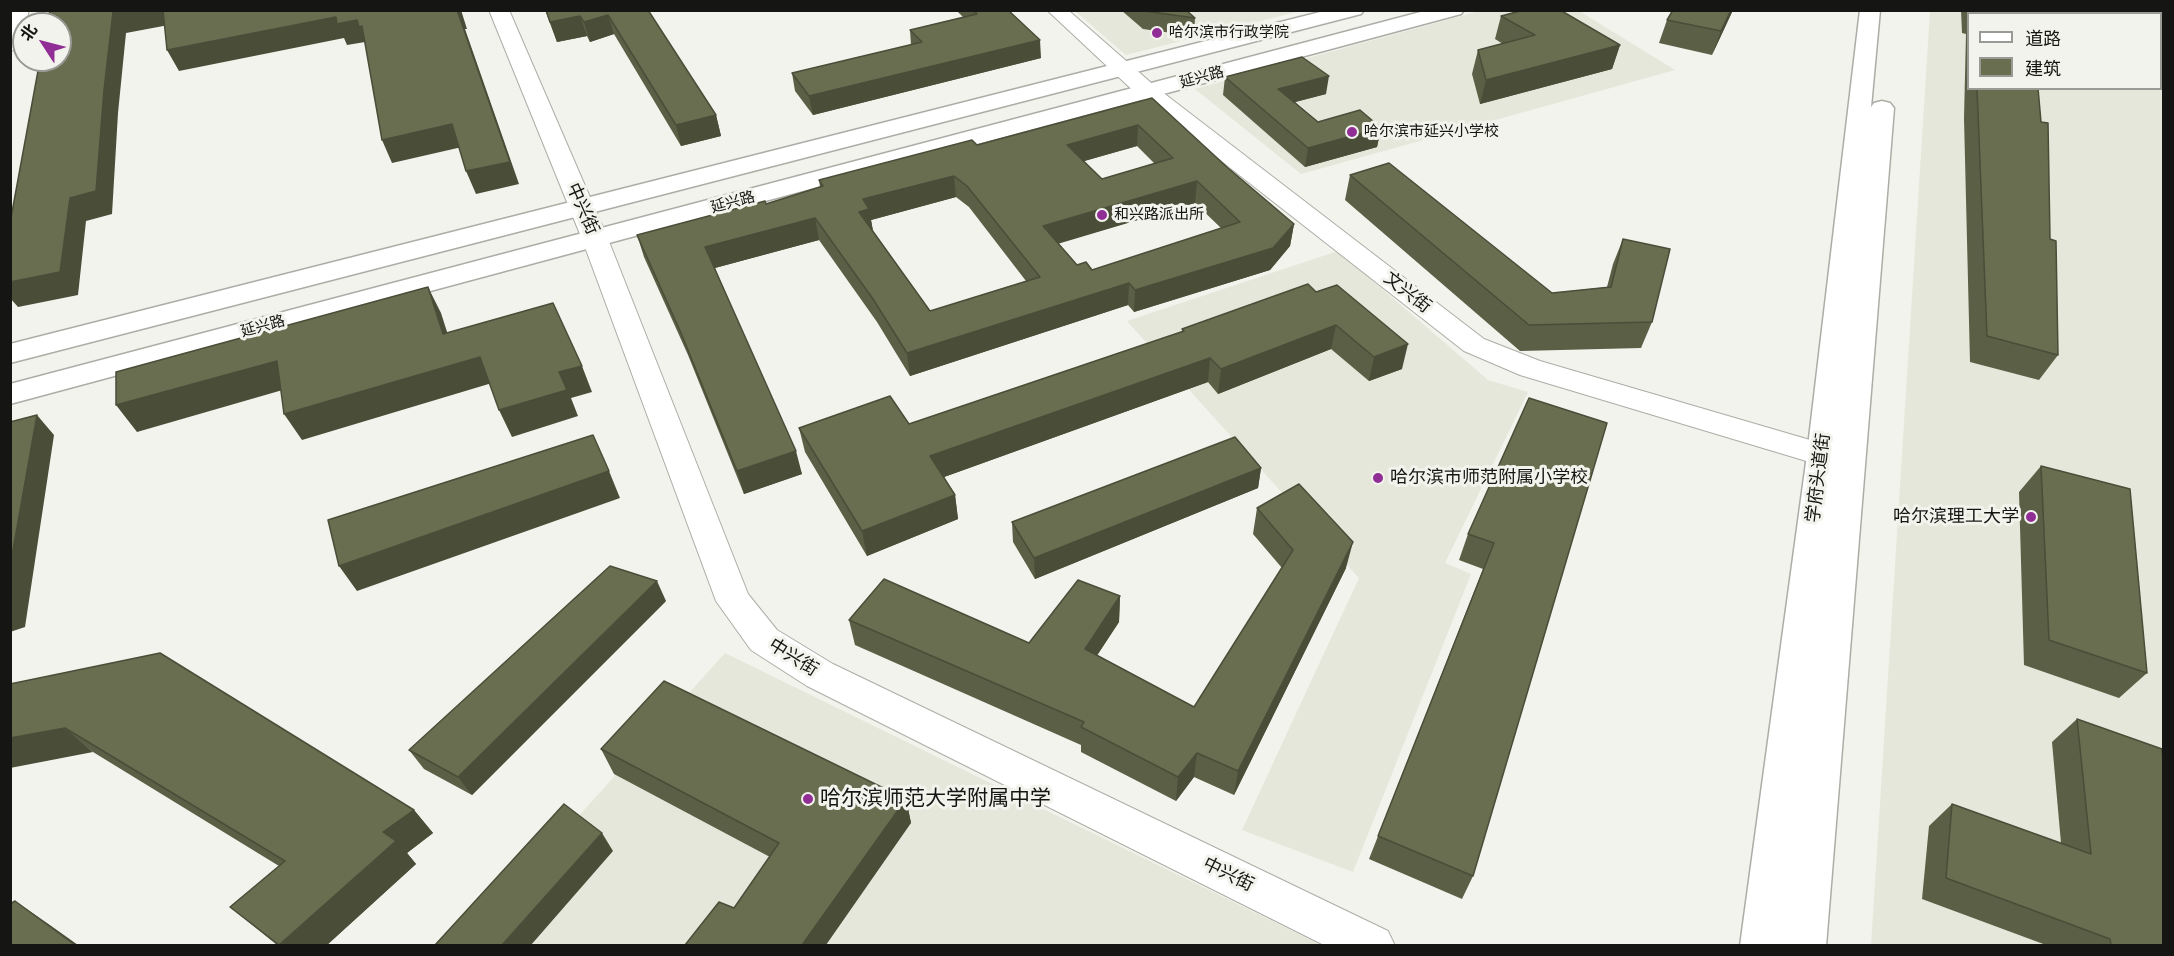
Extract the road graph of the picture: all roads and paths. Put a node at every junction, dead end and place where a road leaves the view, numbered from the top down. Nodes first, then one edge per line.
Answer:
1 (19, 10) edge
2 (499, 10) edge
3 (1056, 10) edge
4 (1354, 10) edge
5 (1409, 10) edge
6 (1454, 10) edge
7 (1870, 10) edge
8 (1892, 10) edge
9 (10, 45) edge
10 (1136, 82) junction
11 (588, 224) junction
12 (10, 354) edge
13 (10, 374) edge
14 (10, 394) edge
15 (1822, 455) junction
16 (1373, 945) edge
17 (1762, 945) edge
18 (1803, 945) edge

1 - 9 street
2 - 11 street, 中兴街
3 - 10 street, 文兴街
4 - 10 main road, 延兴路
5 - 10 main road
6 - 10 main road, 延兴路
7 - 15 main road, 学府头道街
8 - 18 main road, 学府头道街
10 - 11 main road, 延兴路
10 - 11 main road, 延兴路
10 - 15 street, 文兴街
11 - 12 main road, 延兴路
11 - 13 main road
11 - 14 main road, 延兴路
11 - 16 street, 中兴街
15 - 17 main road, 学府头道街

